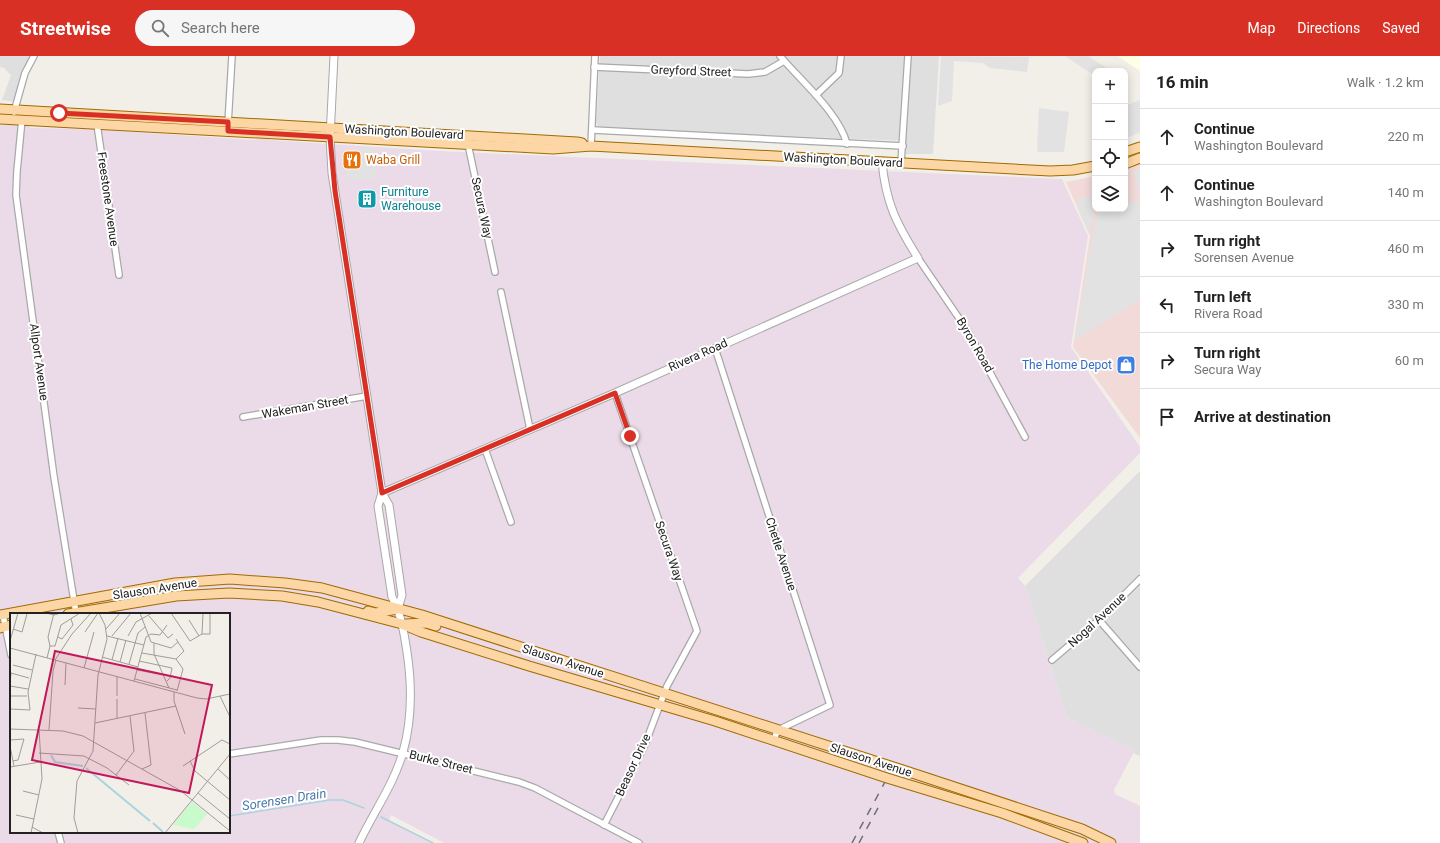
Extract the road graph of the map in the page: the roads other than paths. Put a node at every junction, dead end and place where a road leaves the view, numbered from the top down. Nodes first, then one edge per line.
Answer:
1 (34, 56) edge
2 (232, 56) edge
3 (334, 56) edge
4 (595, 56) edge
5 (841, 56) edge
6 (908, 56) edge
7 (782, 58) edge
8 (594, 68) junction
9 (816, 95) junction
10 (0, 109) edge
11 (20, 113) junction
12 (0, 119) edge
13 (97, 124) junction
14 (228, 126) junction
15 (593, 130) junction
16 (331, 132) junction
17 (468, 144) junction
18 (847, 144) junction
19 (591, 146) junction
20 (903, 146) junction
21 (1140, 146) edge
22 (1128, 151) edge
23 (1140, 158) edge
24 (882, 162) junction
25 (901, 163) junction
26 (1128, 163) edge
27 (1092, 167) edge
28 (918, 258) junction
29 (495, 272) dead end
30 (119, 275) dead end
31 (501, 292) dead end
32 (715, 348) junction
33 (615, 393) junction
34 (367, 396) junction
35 (243, 417) dead end
36 (530, 429) junction
37 (1025, 437) dead end
38 (485, 450) junction
39 (382, 493) junction
40 (511, 522) dead end
41 (1140, 579) edge
42 (74, 603) junction
43 (326, 604) junction
44 (398, 609) junction
45 (13, 613) edge
46 (72, 613) edge
47 (1, 615) edge
48 (1100, 620) junction
49 (402, 624) junction
50 (5, 626) edge
51 (464, 630) junction
52 (10, 650) edge
53 (1052, 660) dead end
54 (1140, 667) edge
55 (662, 694) junction
56 (659, 704) junction
57 (778, 730) junction
58 (773, 741) junction
59 (403, 753) junction
60 (230, 754) edge
61 (959, 788) junction
62 (954, 799) junction
63 (1007, 804) junction
64 (1002, 813) junction
65 (604, 825) junction
66 (58, 833) edge
67 (61, 843) edge
68 (359, 843) edge
69 (639, 843) edge
70 (1083, 843) edge
71 (1111, 843) edge

1 - 11 street, Allport Avenue
2 - 14 street
3 - 16 street
4 - 8 street
5 - 9 street
6 - 20 street
7 - 8 street, Greyford Street
7 - 9 street
8 - 15 street
9 - 18 street
10 - 11 main road, Washington Boulevard
11 - 12 main road, Washington Boulevard
11 - 13 main road, Washington Boulevard
11 - 14 main road, Washington Boulevard
11 - 42 street, Allport Avenue
13 - 14 main road, Washington Boulevard
13 - 30 street, Freestone Avenue
14 - 16 main road, Washington Boulevard
15 - 18 street, Washington Boulevard
15 - 19 street
16 - 17 main road, Washington Boulevard
16 - 19 main road, Washington Boulevard
16 - 34 street
17 - 19 main road, Washington Boulevard
17 - 29 street, Secura Way
18 - 20 street, Washington Boulevard
19 - 24 main road, Washington Boulevard
20 - 25 street
21 - 22 main road
23 - 26 main road
24 - 25 main road, Washington Boulevard
24 - 28 street
25 - 27 main road, Washington Boulevard
28 - 32 street, Rivera Road
28 - 37 street, Byron Road
31 - 36 street
32 - 33 street, Rivera Road
32 - 57 street, Chetle Avenue
33 - 36 street, Rivera Road
33 - 55 street, Secura Way
34 - 35 street, Wakeman Street
34 - 39 street
36 - 38 street, Rivera Road
38 - 39 street, Rivera Road
38 - 40 street
39 - 44 street
39 - 44 street
41 - 48 street, Nogal Avenue
42 - 44 main road, Slauson Avenue
42 - 45 main road, Slauson Avenue
42 - 46 street, Allport Avenue
43 - 44 main road
43 - 46 main road, Slauson Avenue
43 - 49 main road, Slauson Avenue
44 - 49 street
44 - 51 main road, Slauson Avenue
47 - 50 street
48 - 53 street, Nogal Avenue
48 - 54 street
49 - 51 main road
49 - 56 main road, Slauson Avenue
49 - 59 street
50 - 52 street
51 - 55 main road, Slauson Avenue
55 - 56 street, Secura Way
55 - 57 main road, Slauson Avenue
56 - 58 main road, Slauson Avenue
56 - 65 street, Beasor Drive
57 - 58 street
57 - 61 main road, Slauson Avenue
58 - 62 main road, Slauson Avenue
59 - 60 street, Burke Street
59 - 65 street, Burke Street
59 - 68 street
61 - 62 main road
61 - 63 main road, Slauson Avenue
62 - 64 main road, Slauson Avenue
63 - 64 main road
63 - 71 main road, Slauson Avenue
64 - 70 main road, Slauson Avenue
65 - 69 street, Burke Street
66 - 67 street

